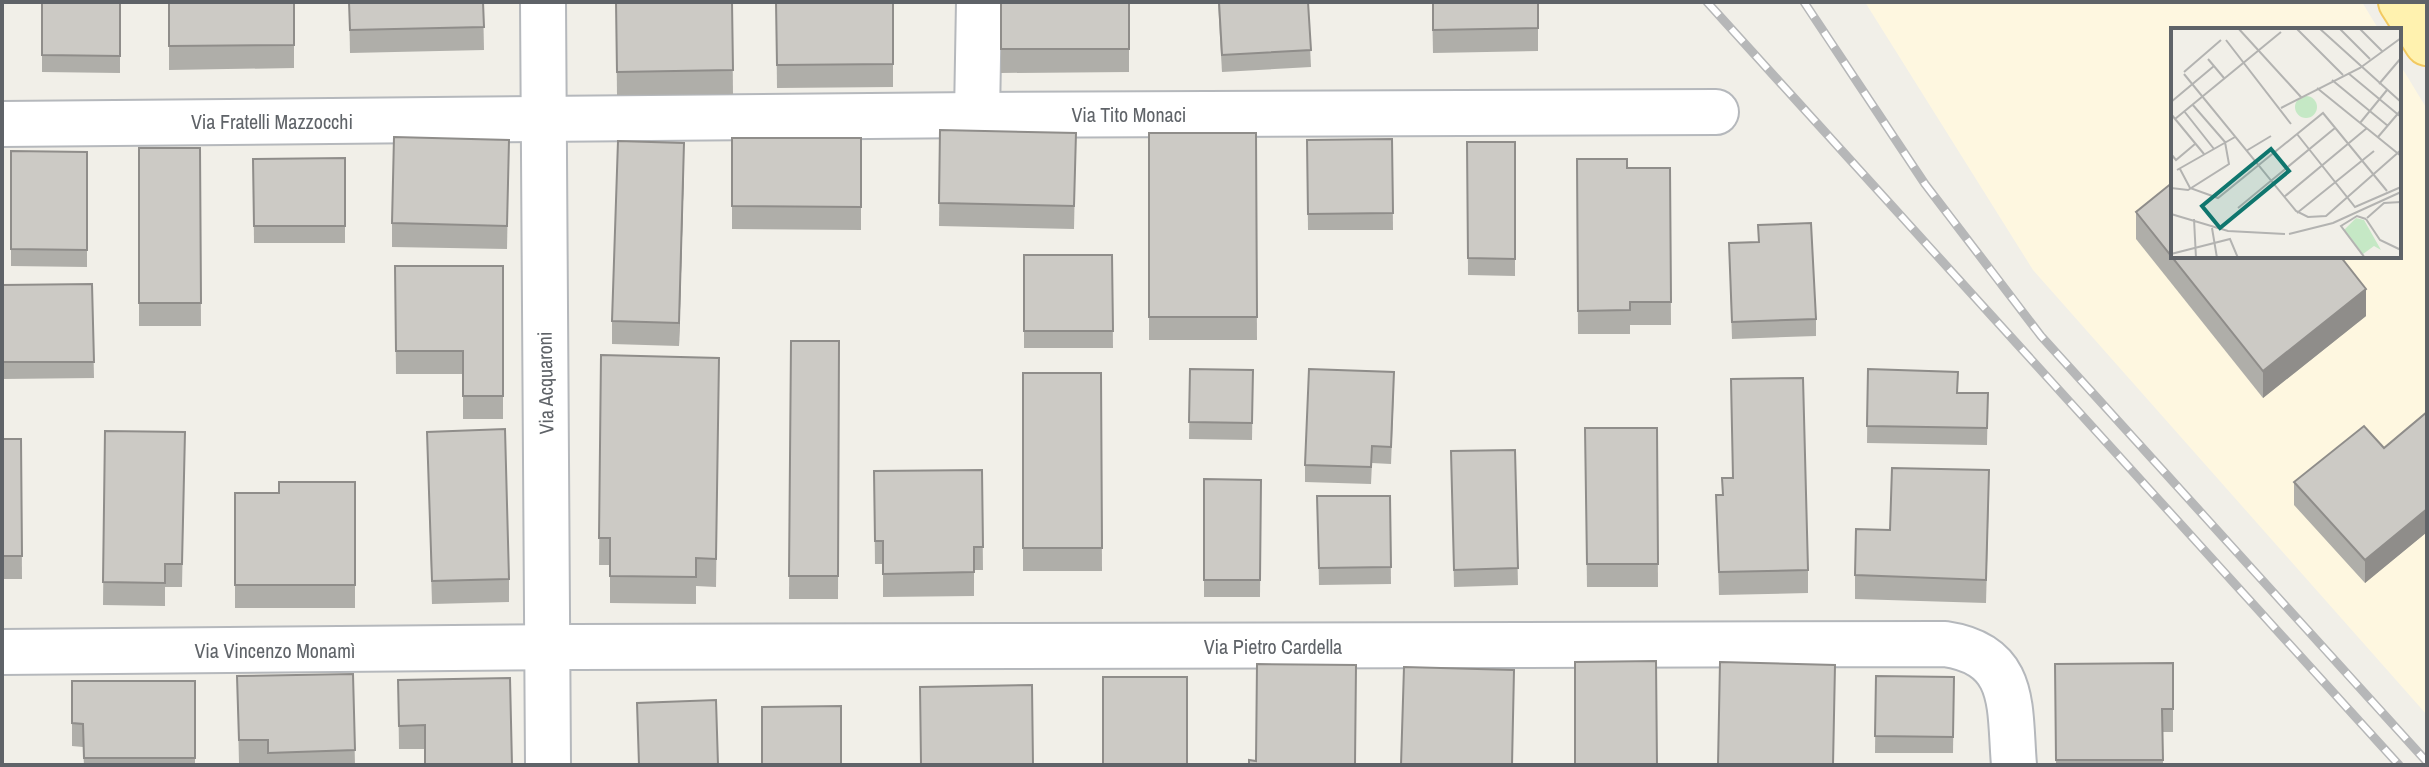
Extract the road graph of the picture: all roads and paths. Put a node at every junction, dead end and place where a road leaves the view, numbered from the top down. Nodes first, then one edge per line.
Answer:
1 (543, 2) edge
2 (979, 2) edge
3 (2401, 2) edge
4 (2427, 43) edge
5 (1716, 112) dead end
6 (977, 115) junction
7 (542, 119) junction
8 (2, 124) edge
9 (548, 648) junction
10 (2, 652) edge
11 (548, 765) edge
12 (2014, 765) edge

1 - 7 street, Via Acquaroni
2 - 6 street
3 - 4 main road
5 - 6 street, Via Tito Monaci
6 - 7 street, Via Tito Monaci
7 - 8 street, Via Fratelli Mazzocchi
7 - 9 street, Via Acquaroni
9 - 10 street, Via Vincenzo Monamì
9 - 11 street, Via Acquaroni
9 - 12 street, Via Pietro Cardella

